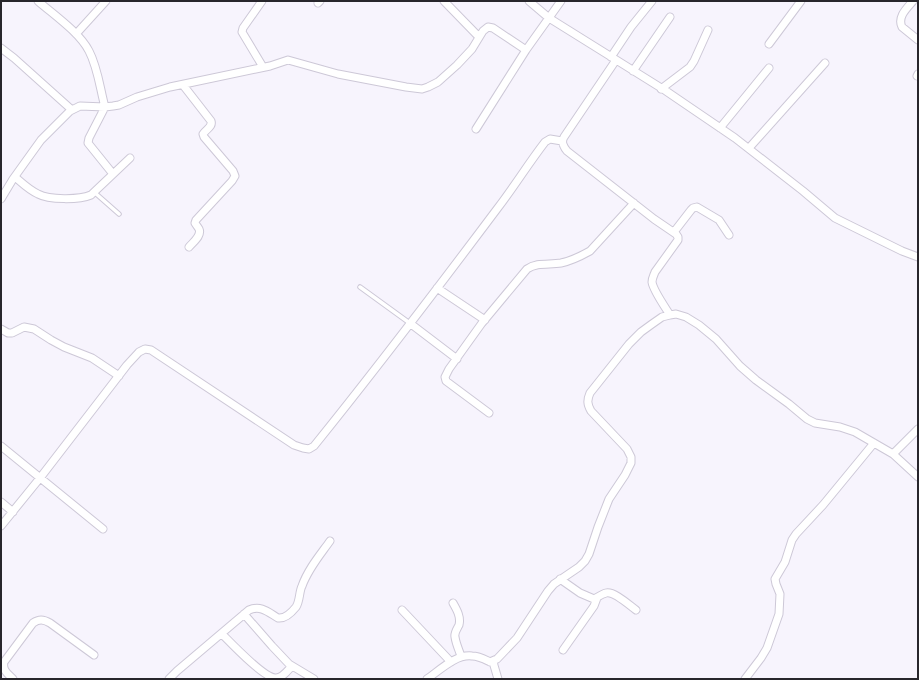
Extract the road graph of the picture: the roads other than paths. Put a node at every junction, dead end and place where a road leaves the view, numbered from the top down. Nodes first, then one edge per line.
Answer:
1 (38, 1) edge
2 (106, 1) edge
3 (262, 1) edge
4 (444, 1) edge
5 (528, 1) edge
6 (561, 1) edge
7 (652, 1) edge
8 (801, 1) edge
9 (913, 1) edge
10 (670, 17) dead end
11 (549, 18) junction
12 (708, 30) dead end
13 (76, 34) junction
14 (479, 37) junction
15 (918, 40) edge
16 (769, 44) dead end
17 (1, 48) edge
18 (526, 50) junction
19 (613, 59) junction
20 (825, 63) dead end
21 (263, 67) junction
22 (770, 68) dead end
23 (633, 71) junction
24 (183, 84) junction
25 (661, 89) junction
26 (105, 107) junction
27 (72, 110) junction
28 (720, 128) junction
29 (476, 129) dead end
30 (562, 141) junction
31 (749, 148) junction
32 (130, 158) dead end
33 (113, 174) junction
34 (15, 176) junction
35 (94, 192) junction
36 (1, 199) edge
37 (634, 203) junction
38 (119, 214) dead end
39 (674, 232) junction
40 (729, 235) dead end
41 (189, 247) dead end
42 (918, 258) edge
43 (360, 286) dead end
44 (437, 288) junction
45 (670, 315) junction
46 (485, 320) junction
47 (411, 324) junction
48 (1, 329) edge
49 (457, 359) junction
50 (119, 376) junction
51 (489, 413) dead end
52 (918, 429) edge
53 (874, 443) junction
54 (1, 446) edge
55 (893, 454) junction
56 (918, 477) edge
57 (40, 478) junction
58 (1, 502) edge
59 (12, 512) junction
60 (1, 526) edge
61 (103, 529) dead end
62 (330, 540) dead end
63 (560, 579) junction
64 (597, 598) junction
65 (453, 603) dead end
66 (402, 610) dead end
67 (636, 610) dead end
68 (244, 614) junction
69 (222, 634) junction
70 (563, 650) dead end
71 (94, 654) dead end
72 (461, 656) junction
73 (451, 662) junction
74 (493, 662) junction
75 (292, 666) junction
76 (745, 678) edge
77 (13, 679) edge
78 (169, 679) edge
79 (314, 679) edge
80 (427, 679) edge
81 (498, 679) edge

1 - 13 street
2 - 13 street
3 - 21 street
4 - 14 street
5 - 11 street
6 - 11 street
7 - 19 street
8 - 16 street
9 - 15 street
10 - 23 street
11 - 18 street
11 - 19 street
12 - 25 street
13 - 26 street
14 - 18 street
14 - 21 street
17 - 27 street
18 - 29 street
19 - 23 street
19 - 30 street
20 - 31 street
21 - 24 street
22 - 28 street
23 - 25 street
24 - 26 street
24 - 41 street
25 - 28 street
26 - 27 street
26 - 33 street
27 - 34 street
28 - 31 street
30 - 37 street
30 - 44 street
31 - 42 street
32 - 33 street
33 - 35 street
34 - 35 street
34 - 36 street
35 - 38 lane
37 - 39 street
37 - 46 street
39 - 40 street
39 - 45 street
43 - 47 lane
44 - 46 street
44 - 47 street
45 - 53 street
45 - 63 street
46 - 49 street
47 - 49 street
47 - 50 street
48 - 50 street
49 - 51 street
50 - 57 street
52 - 55 street
53 - 55 street
53 - 76 street
54 - 57 street
55 - 56 street
57 - 59 street
57 - 61 street
58 - 59 street
59 - 60 street
62 - 68 street
63 - 64 street
63 - 74 street
64 - 67 street
64 - 70 street
65 - 72 street
66 - 73 street
68 - 69 street
68 - 75 street
69 - 75 street
69 - 78 street
71 - 77 street
72 - 73 street
72 - 74 street
73 - 80 street
74 - 81 street
75 - 79 street

